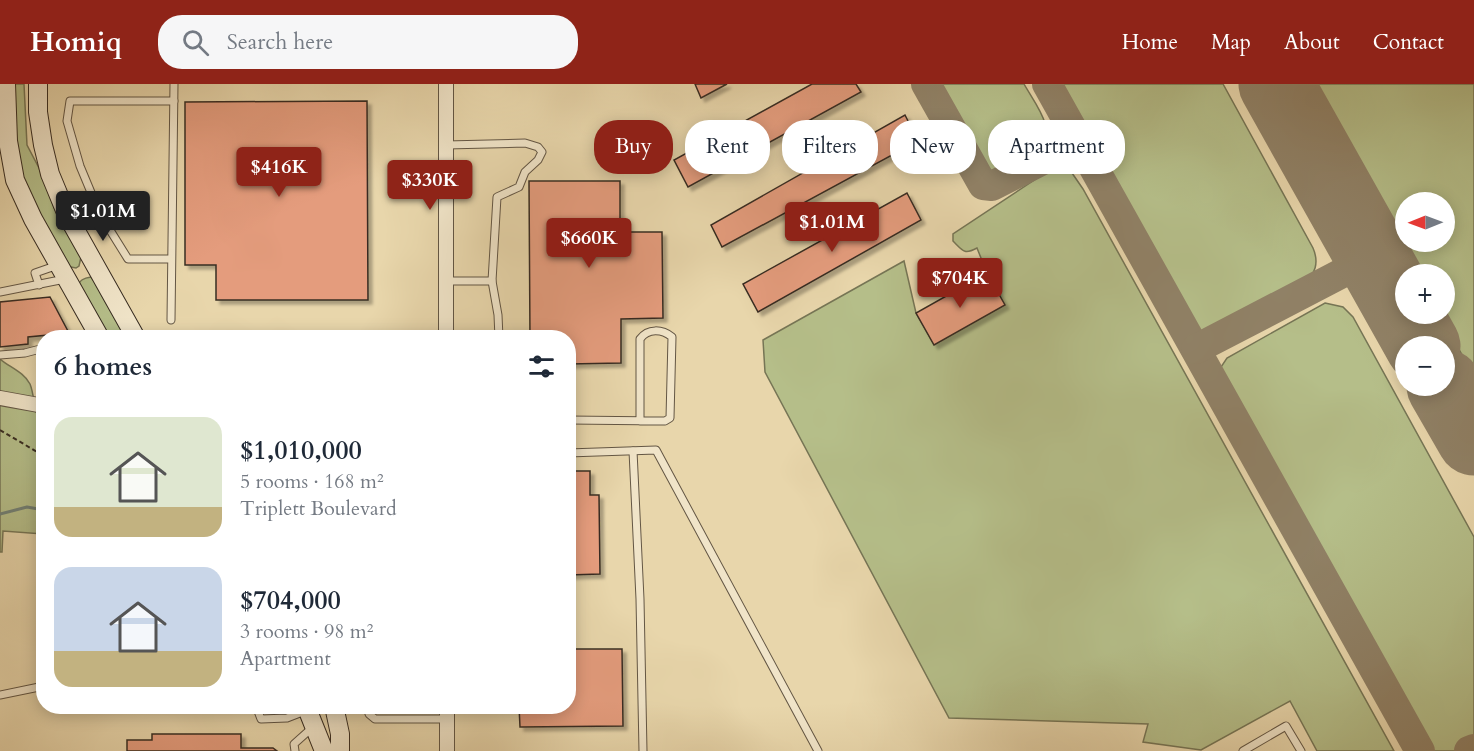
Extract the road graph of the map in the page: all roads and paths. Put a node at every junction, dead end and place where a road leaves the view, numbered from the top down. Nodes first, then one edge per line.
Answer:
1 (6, 84) edge
2 (38, 84) edge
3 (174, 84) edge
4 (446, 84) edge
5 (174, 101) junction
6 (446, 146) junction
7 (8, 180) edge
8 (171, 259) junction
9 (63, 271) junction
10 (446, 281) junction
11 (492, 281) junction
12 (39, 285) junction
13 (0, 292) edge
14 (171, 320) dead end
15 (95, 330) edge
16 (132, 330) edge
17 (446, 330) edge
18 (499, 330) edge
19 (36, 350) edge
20 (0, 355) edge
21 (0, 398) edge
22 (36, 405) edge
23 (576, 420) edge
24 (640, 421) junction
25 (0, 430) edge
26 (36, 451) edge
27 (633, 451) junction
28 (576, 453) edge
29 (36, 688) edge
30 (0, 695) edge
31 (259, 714) edge
32 (309, 714) edge
33 (336, 714) edge
34 (369, 714) edge
35 (435, 714) edge
36 (447, 714) edge
37 (295, 751) edge
38 (324, 751) edge
39 (340, 751) edge
40 (447, 751) edge
41 (643, 751) edge
42 (818, 751) edge
43 (1243, 751) edge
44 (1301, 751) edge

1 - 7 main road
2 - 16 main road
3 - 5 lane
4 - 6 street
5 - 8 lane
5 - 8 lane
6 - 10 street
6 - 11 lane
7 - 9 main road
8 - 14 lane
9 - 12 lane
9 - 12 lane
9 - 15 main road
10 - 11 lane
10 - 17 street
11 - 18 lane
12 - 13 lane
19 - 20 lane
21 - 22 street
23 - 24 lane
24 - 24 lane
25 - 26 path
27 - 28 lane
27 - 41 lane
27 - 42 lane
29 - 30 lane
31 - 32 lane
32 - 37 lane
32 - 38 main road
33 - 39 main road
34 - 35 lane
36 - 40 street
43 - 44 lane

